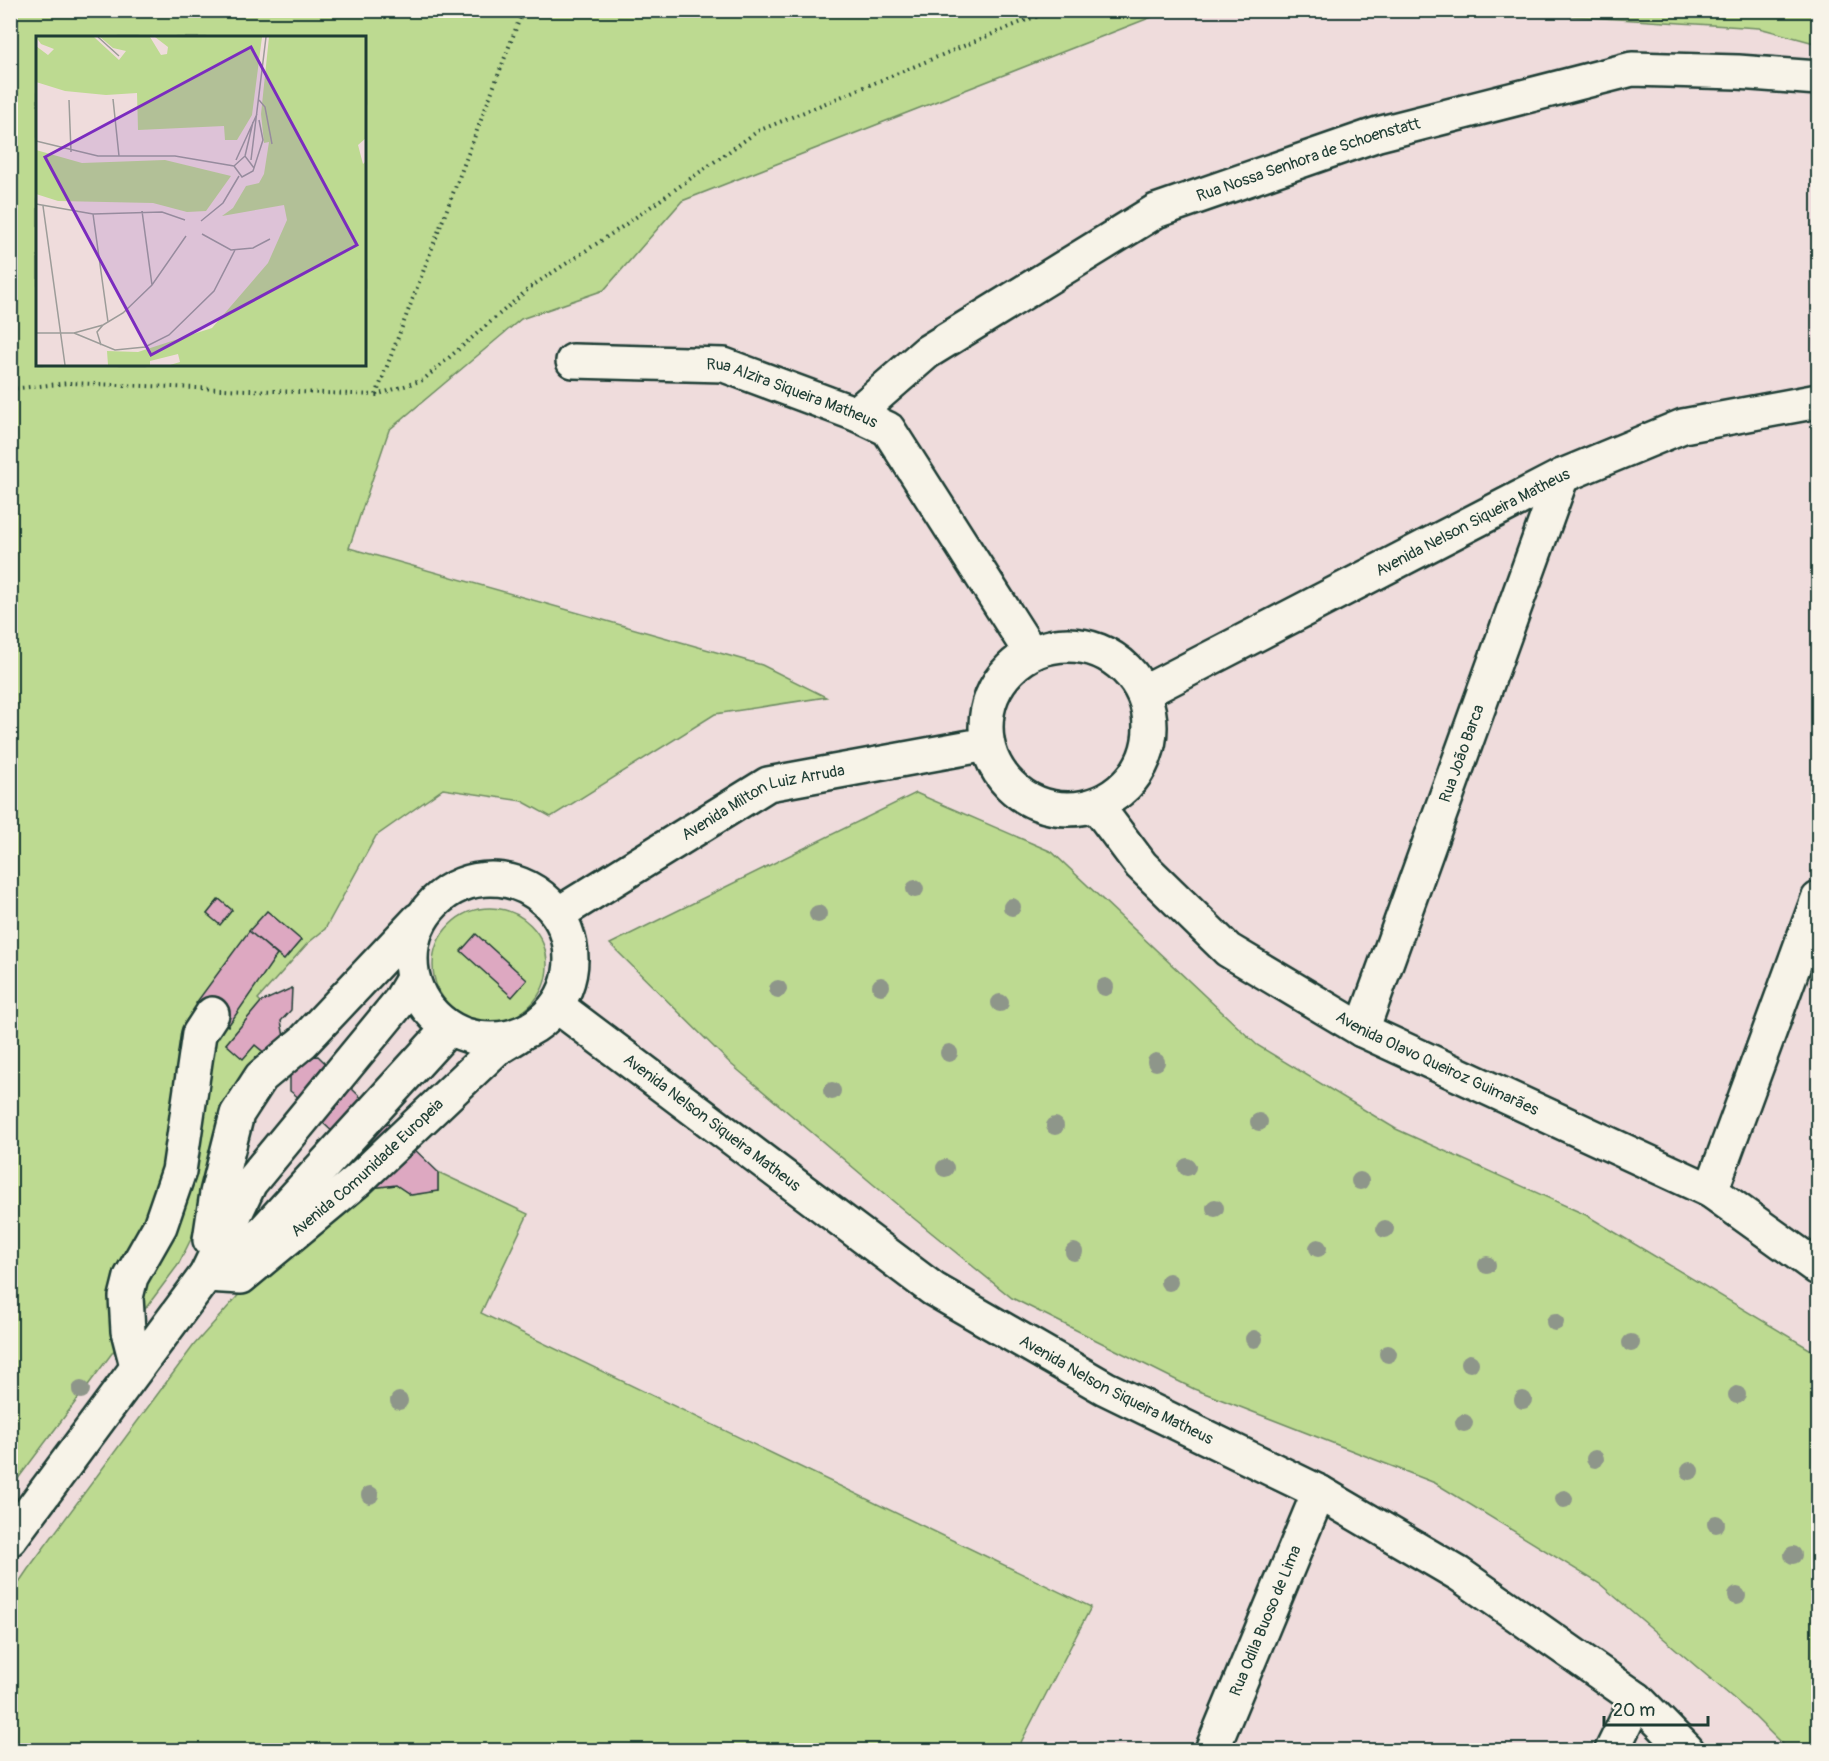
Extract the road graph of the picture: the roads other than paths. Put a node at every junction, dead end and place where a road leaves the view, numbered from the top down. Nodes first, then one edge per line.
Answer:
1 (1818, 78) edge
2 (573, 361) dead end
3 (1818, 401) edge
4 (856, 414) junction
5 (1562, 476) junction
6 (1031, 653) junction
7 (1145, 692) junction
8 (987, 744) junction
9 (1096, 806) junction
10 (1818, 899) edge
11 (558, 914) junction
12 (423, 916) junction
13 (412, 994) junction
14 (339, 1002) junction
15 (557, 1006) junction
16 (212, 1014) dead end
17 (448, 1029) junction
18 (1362, 1030) junction
19 (521, 1034) junction
20 (225, 1163) junction
21 (250, 1183) junction
22 (1711, 1191) junction
23 (262, 1232) junction
24 (1818, 1268) edge
25 (206, 1275) junction
26 (137, 1366) junction
27 (1319, 1492) junction
28 (10, 1539) edge
29 (1637, 1700) junction
30 (1212, 1750) edge
31 (1611, 1750) edge
32 (1687, 1750) edge

1 - 4 street, Rua Nossa Senhora de Schoenstatt
2 - 4 street, Rua Alzira Siqueira Matheus
3 - 5 street, Avenida Nelson Siqueira Matheus
4 - 6 street, Rua Alzira Siqueira Matheus
5 - 7 street, Avenida Nelson Siqueira Matheus
5 - 18 street, Rua João Barca
6 - 7 street
6 - 8 street
7 - 9 street
8 - 9 street
8 - 11 street, Avenida Milton Luiz Arruda
9 - 18 street, Avenida Olavo Queiroz Guimarães
10 - 22 street
11 - 12 street
11 - 15 street
12 - 13 street
12 - 14 street, Avenida Comunidade Europeia
13 - 14 street
13 - 17 street
13 - 21 street, Avenida Comunidade Europeia
14 - 20 street, Avenida Comunidade Europeia
15 - 19 street
15 - 27 street, Avenida Nelson Siqueira Matheus
16 - 26 street
17 - 19 street
17 - 23 street, Avenida Comunidade Europeia
18 - 22 street, Avenida Olavo Queiroz Guimarães
19 - 25 street, Avenida Comunidade Europeia
20 - 21 street, Avenida Comunidade Europeia
20 - 25 street, Avenida Comunidade Europeia
21 - 23 street, Avenida Comunidade Europeia
21 - 25 street, Avenida Comunidade Europeia
22 - 24 street, Avenida Olavo Queiroz Guimarães
23 - 25 street, Avenida Comunidade Europeia
25 - 26 street, Avenida Comunidade Europeia
26 - 28 street, Avenida Comunidade Europeia
27 - 29 street, Avenida Nelson Siqueira Matheus
27 - 30 street, Rua Odila Buoso de Lima
29 - 31 street
29 - 32 street, Avenida Nelson Siqueira Matheus

